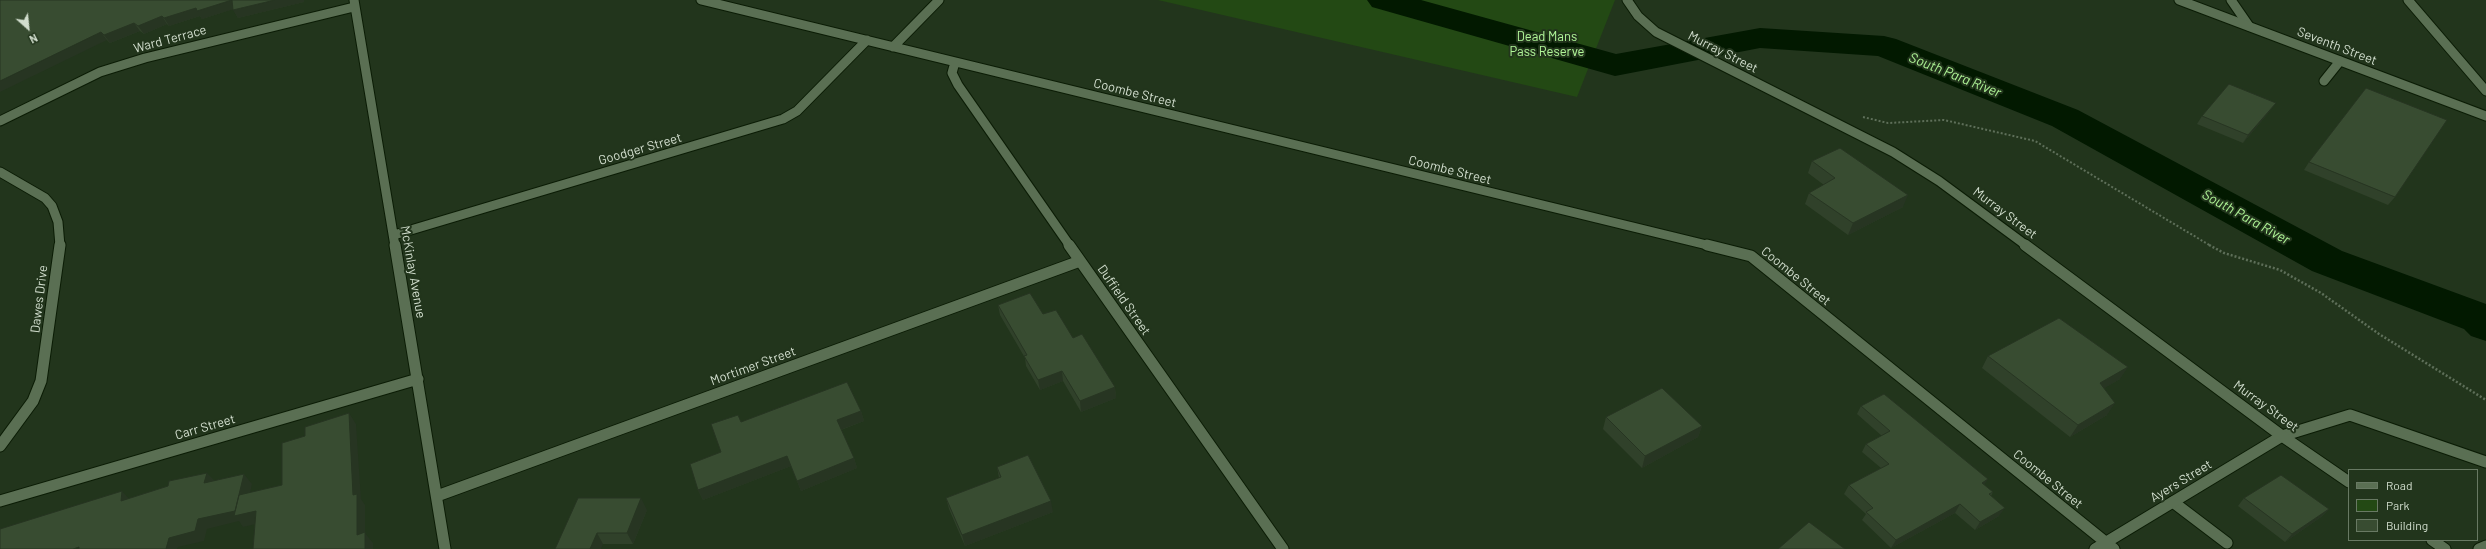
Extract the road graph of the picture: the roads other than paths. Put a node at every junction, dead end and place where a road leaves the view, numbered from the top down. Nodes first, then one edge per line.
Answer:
1 (701, 0) edge
2 (939, 0) edge
3 (1627, 0) edge
4 (2179, 0) edge
5 (2231, 0) edge
6 (2408, 0) edge
7 (354, 3) edge
8 (2249, 26) junction
9 (867, 40) junction
10 (893, 47) junction
11 (2340, 61) junction
12 (955, 62) junction
13 (2324, 81) dead end
14 (2486, 91) edge
15 (2486, 116) edge
16 (0, 121) edge
17 (0, 172) edge
18 (394, 235) junction
19 (1080, 262) junction
20 (418, 379) junction
21 (2282, 436) junction
22 (0, 446) edge
23 (2486, 462) edge
24 (2348, 481) edge
25 (436, 496) junction
26 (0, 501) edge
27 (2174, 502) junction
28 (2433, 541) edge
29 (2227, 543) dead end
30 (2110, 546) edge
31 (2486, 546) edge
32 (445, 549) edge
33 (1284, 549) edge
34 (2095, 549) edge
35 (2445, 549) edge
36 (2479, 549) edge

1 - 9 street, Coombe Street
2 - 10 street
3 - 21 street, Murray Street
4 - 8 street, Seventh Street
5 - 8 street
6 - 14 street
7 - 16 street, Ward Terrace
7 - 18 street, McKinlay Avenue
8 - 11 street, Seventh Street
9 - 10 street, Coombe Street
9 - 18 street, Goodger Street
10 - 12 street, Coombe Street
11 - 13 street
11 - 15 street, Seventh Street
12 - 19 street, Duffield Street
12 - 30 street, Coombe Street
17 - 22 street, Dawes Drive
18 - 20 street, McKinlay Avenue
19 - 25 street, Mortimer Street
19 - 33 street, Duffield Street
20 - 25 street, McKinlay Avenue
20 - 26 street, Carr Street
21 - 23 street, Ayers Street
21 - 24 street, Murray Street
21 - 27 street, Ayers Street
25 - 32 street, McKinlay Avenue
27 - 29 street
27 - 30 street, Ayers Street
28 - 35 street
30 - 34 street, Ayers Street
31 - 36 street

